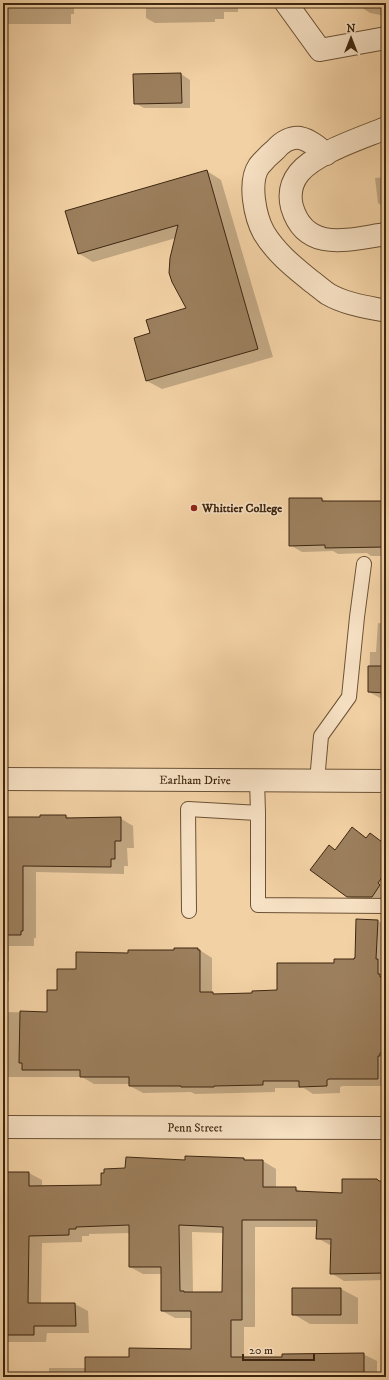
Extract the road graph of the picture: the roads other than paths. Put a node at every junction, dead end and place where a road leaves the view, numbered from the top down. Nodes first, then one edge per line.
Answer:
1 (286, 3) edge
2 (386, 38) edge
3 (386, 128) edge
4 (326, 154) junction
5 (386, 234) edge
6 (386, 311) edge
7 (364, 564) dead end
8 (3, 779) edge
9 (257, 780) junction
10 (317, 781) junction
11 (386, 781) edge
12 (258, 814) junction
13 (386, 906) edge
14 (189, 911) dead end
15 (3, 1127) edge
16 (386, 1128) edge

1 - 2 street
3 - 4 street
4 - 5 street
4 - 6 street
7 - 10 lane
8 - 9 street, Earlham Drive
9 - 10 street, Earlham Drive
9 - 12 lane
10 - 11 street, Earlham Drive
12 - 13 lane
12 - 14 lane
15 - 16 street, Penn Street

